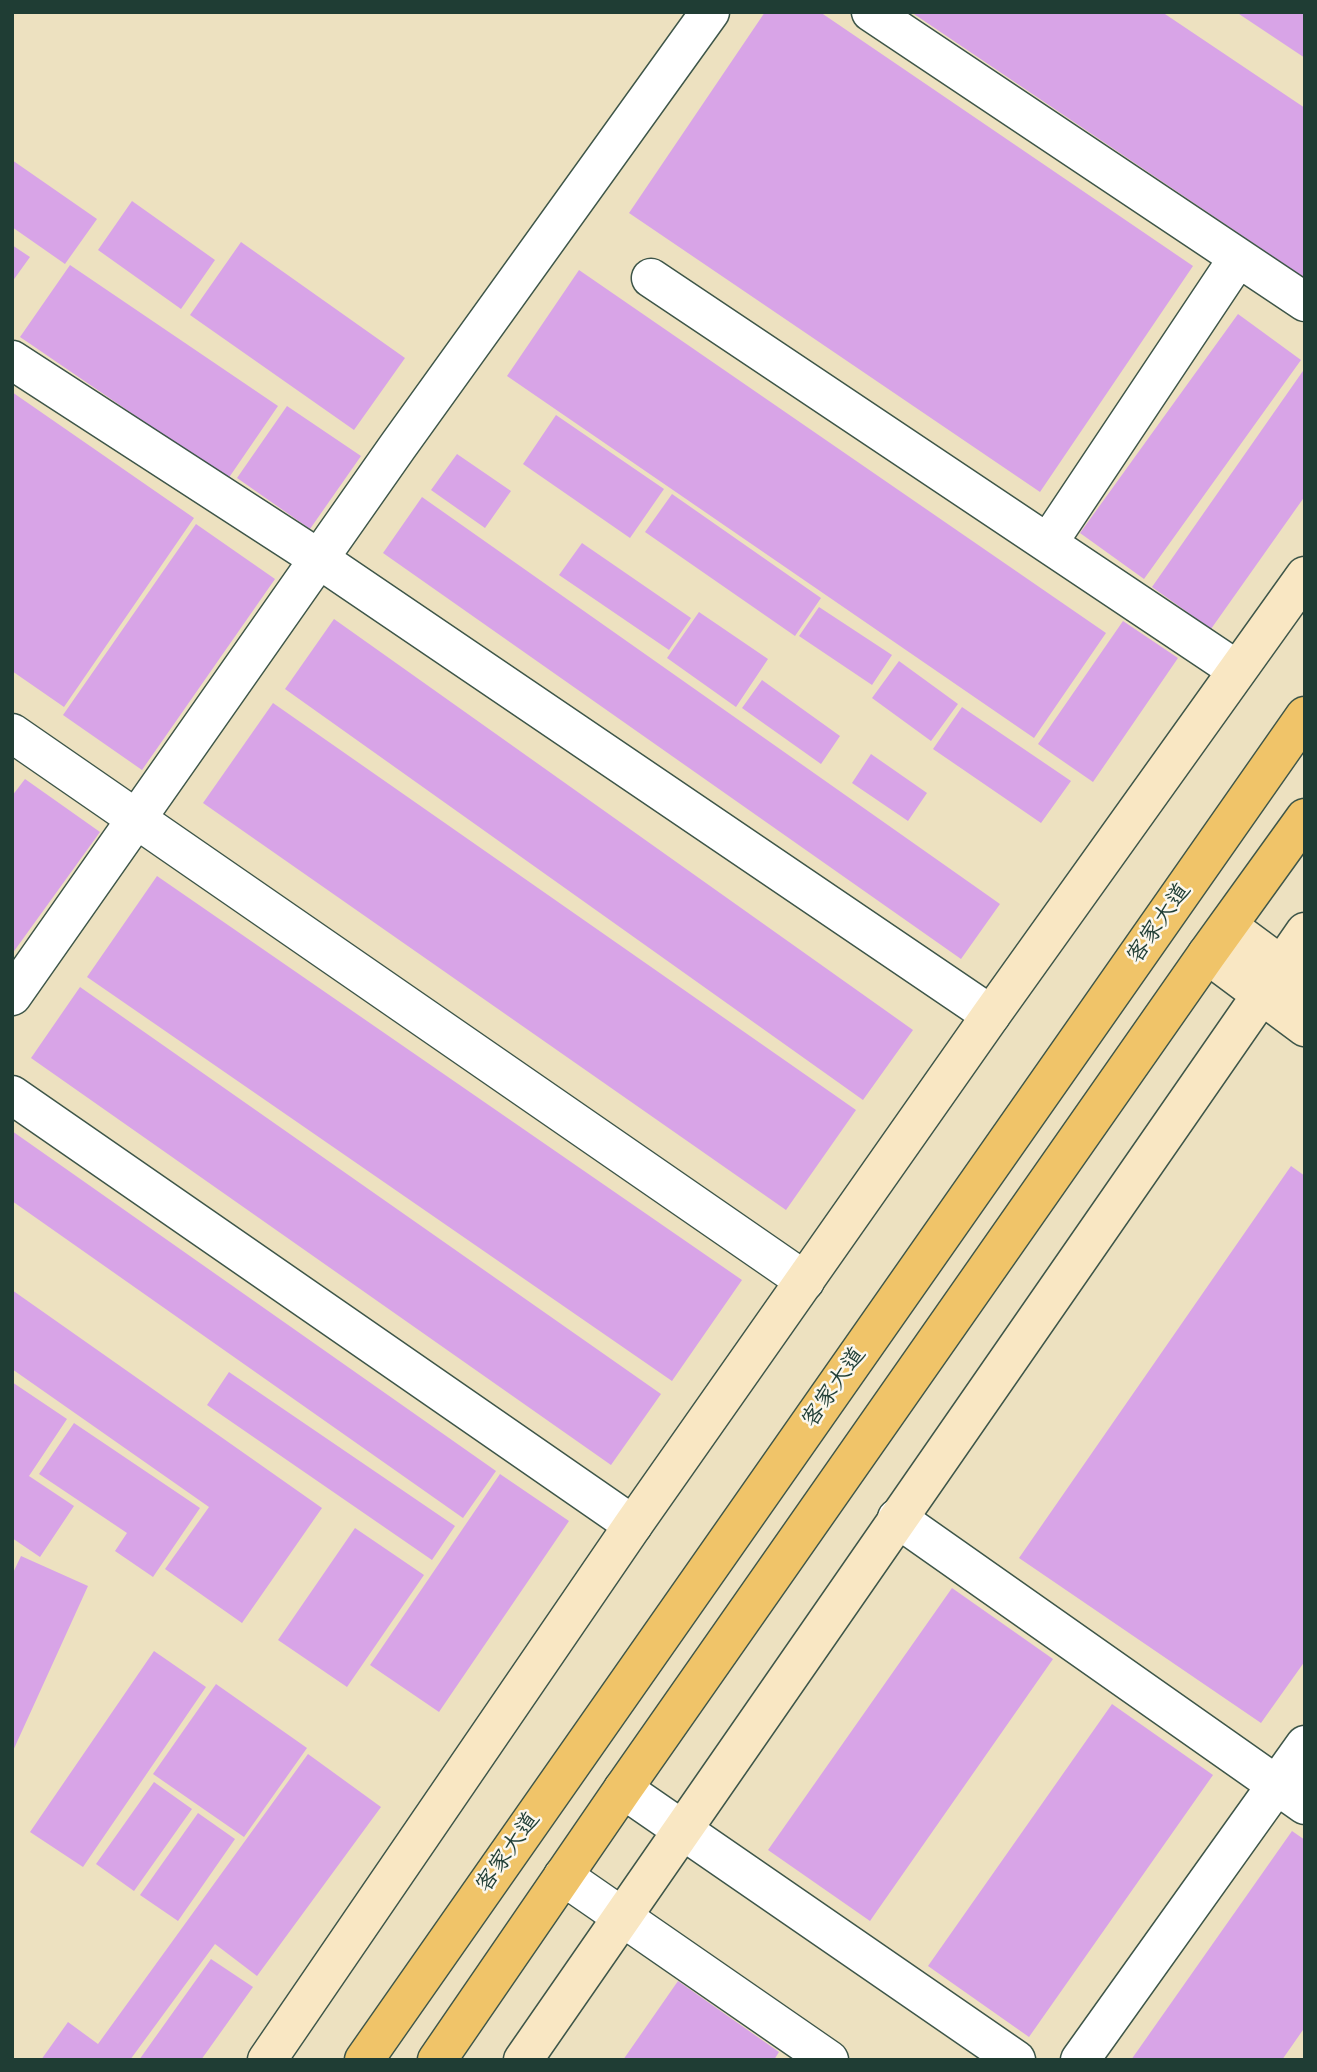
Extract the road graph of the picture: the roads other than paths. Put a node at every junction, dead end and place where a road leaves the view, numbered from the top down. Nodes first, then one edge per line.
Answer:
1 (710, 12) edge
2 (871, 12) edge
3 (1238, 258) junction
4 (651, 278) dead end
5 (1305, 302) edge
6 (12, 360) edge
7 (1048, 543) junction
8 (320, 559) junction
9 (1305, 576) edge
10 (1237, 670) junction
11 (1305, 716) edge
12 (12, 733) edge
13 (1305, 818) edge
14 (136, 819) junction
15 (1305, 932) edge
16 (1217, 940) junction
17 (1282, 981) edge
18 (12, 996) edge
19 (991, 1015) junction
20 (1305, 1027) edge
21 (12, 1095) edge
22 (805, 1281) junction
23 (897, 1518) junction
24 (633, 1525) junction
25 (1305, 1745) edge
26 (623, 1789) junction
27 (1291, 1795) edge
28 (682, 1829) junction
29 (563, 1876) junction
30 (622, 1917) junction
31 (267, 2060) edge
32 (365, 2060) edge
33 (437, 2060) edge
34 (523, 2060) edge
35 (829, 2060) edge
36 (1016, 2060) edge
37 (1080, 2060) edge

1 - 8 street
2 - 3 street
3 - 5 street
3 - 7 street
4 - 7 street
6 - 8 street
7 - 10 street
8 - 14 street
8 - 19 street
9 - 10 street
10 - 19 street
11 - 32 main road, 客家大道
12 - 14 street
13 - 16 main road
14 - 18 street
14 - 22 street
15 - 17 street
16 - 17 street
16 - 26 main road
17 - 20 street
17 - 23 street
19 - 22 street
21 - 24 street
22 - 24 street
23 - 27 street
23 - 28 street
24 - 31 street
25 - 27 street
26 - 28 street
26 - 29 main road
27 - 37 street
28 - 30 street
28 - 36 street
29 - 30 street
29 - 33 main road
30 - 34 street
30 - 35 street

